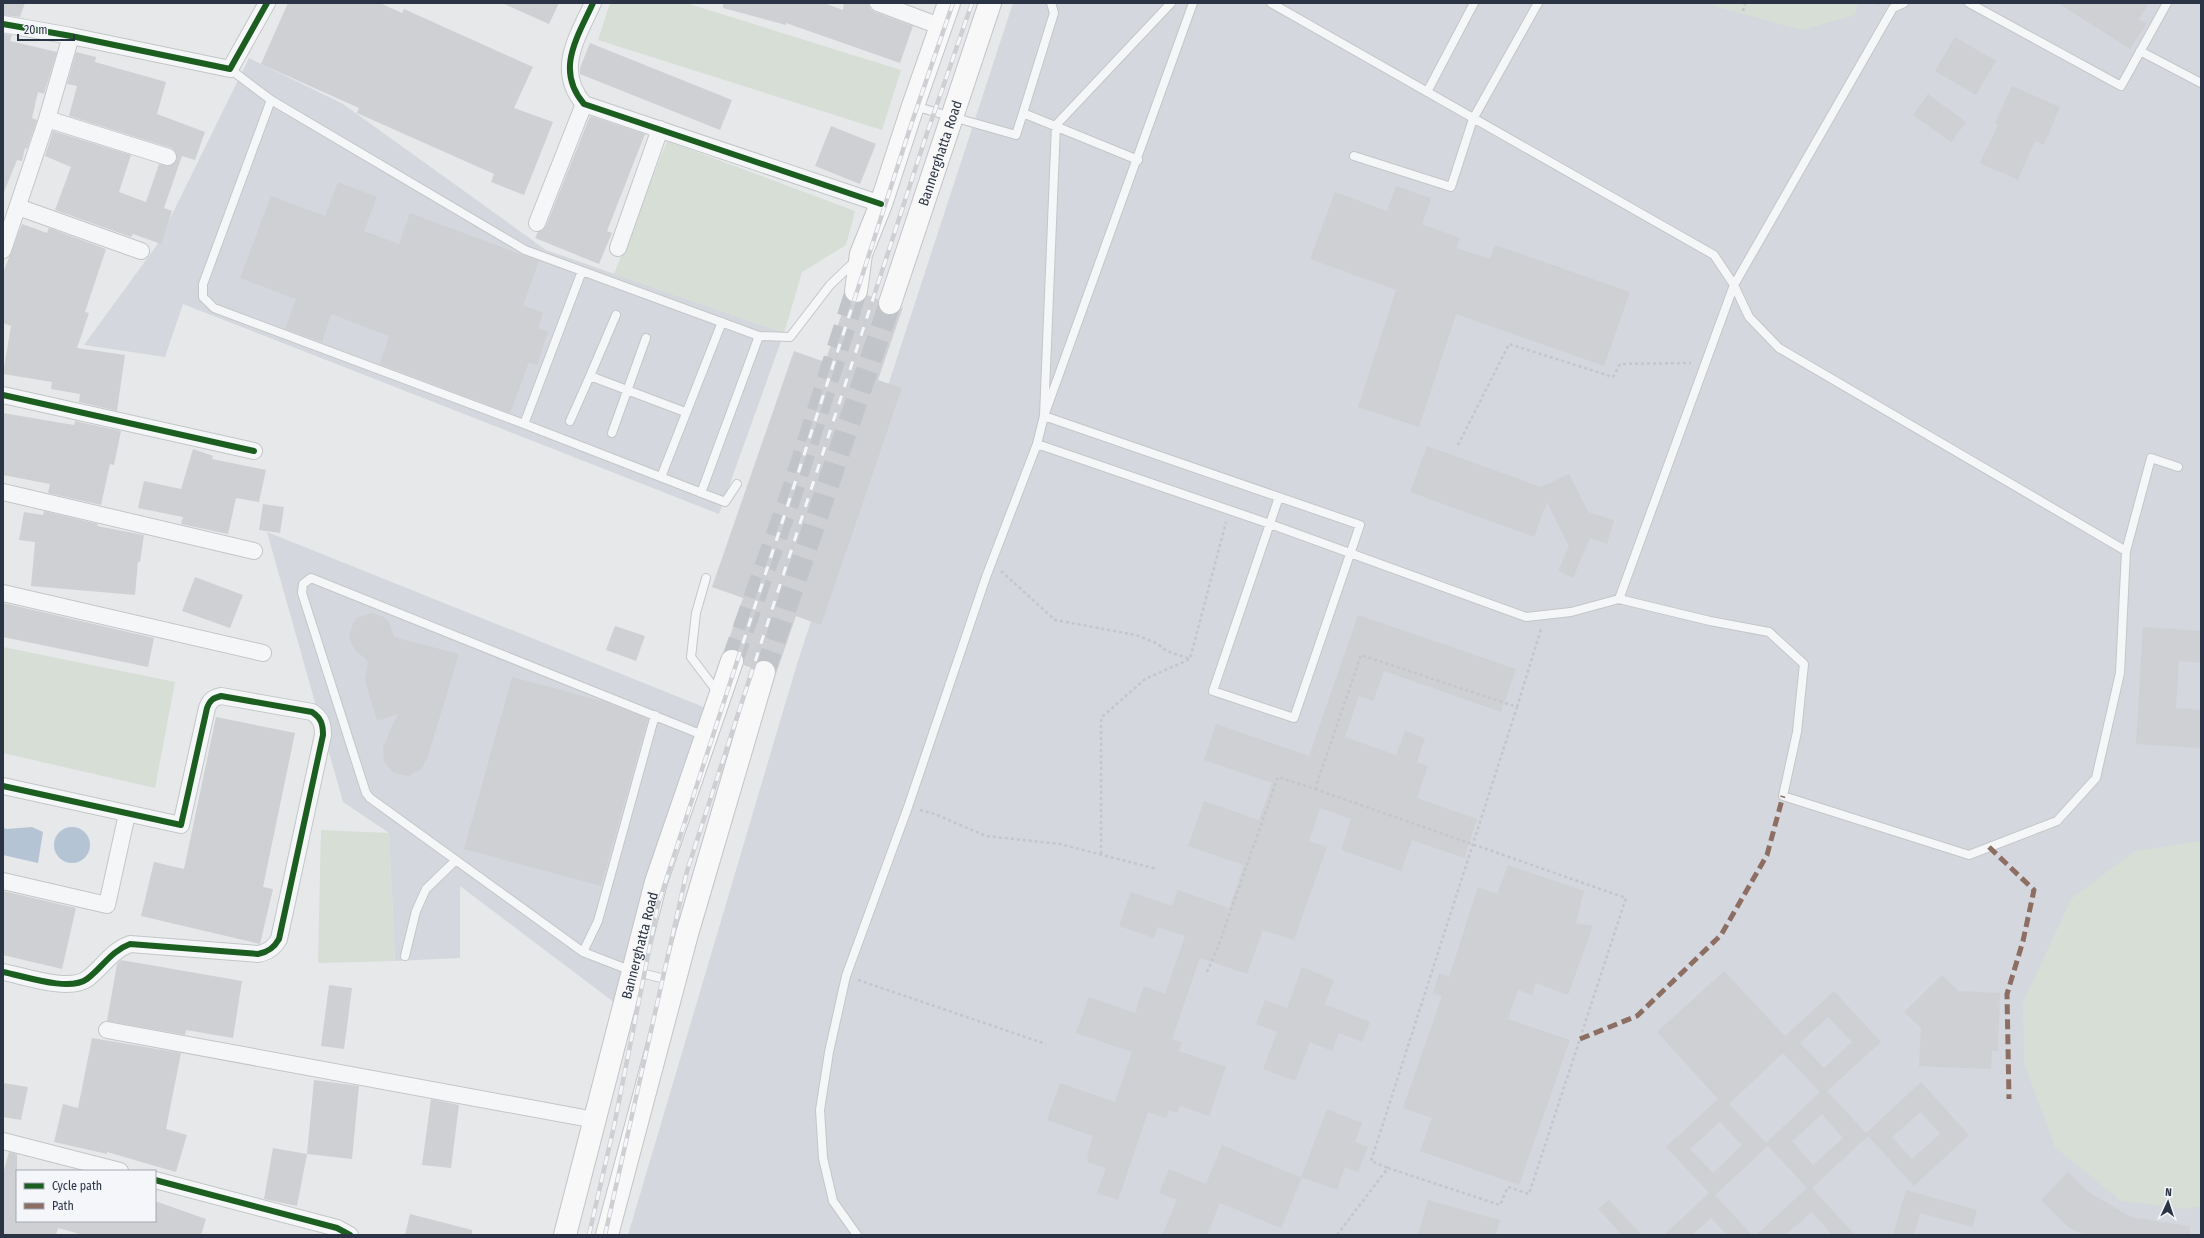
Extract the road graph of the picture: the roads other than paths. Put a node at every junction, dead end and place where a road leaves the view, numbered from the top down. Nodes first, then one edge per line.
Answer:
1 (266, 3) edge
2 (593, 3) edge
3 (878, 3) edge
4 (950, 3) edge
5 (990, 3) edge
6 (1051, 3) edge
7 (1171, 3) edge
8 (1193, 3) edge
9 (1271, 3) edge
10 (1474, 3) edge
11 (1538, 3) edge
12 (1904, 3) edge
13 (1969, 3) edge
14 (2167, 3) edge
15 (3, 24) edge
16 (942, 26) junction
17 (71, 36) junction
18 (2140, 51) junction
19 (230, 70) junction
20 (2201, 83) edge
21 (1427, 92) junction
22 (271, 100) junction
23 (584, 104) junction
24 (913, 106) junction
25 (1024, 113) junction
26 (952, 118) junction
27 (1473, 118) junction
28 (47, 119) junction
29 (1056, 125) junction
30 (660, 129) junction
31 (1354, 156) dead end
32 (168, 157) dead end
33 (1138, 160) junction
34 (881, 204) junction
35 (18, 207) junction
36 (537, 223) dead end
37 (618, 248) dead end
38 (3, 250) edge
39 (141, 251) dead end
40 (860, 254) junction
41 (582, 271) junction
42 (1734, 285) junction
43 (856, 291) tunnel mouth
44 (890, 303) tunnel mouth
45 (616, 315) dead end
46 (722, 322) junction
47 (759, 336) junction
48 (646, 338) dead end
49 (590, 376) junction
50 (628, 391) junction
51 (3, 395) edge
52 (685, 412) junction
53 (1044, 416) junction
54 (570, 421) dead end
55 (524, 424) junction
56 (612, 433) dead end
57 (1037, 444) junction
58 (254, 452) dead end
59 (2178, 468) dead end
60 (661, 478) junction
61 (737, 484) dead end
62 (3, 492) edge
63 (701, 493) junction
64 (1279, 498) junction
65 (1270, 524) junction
66 (2126, 551) junction
67 (254, 552) dead end
68 (1350, 554) junction
69 (706, 578) dead end
70 (3, 593) edge
71 (1618, 599) junction
72 (263, 653) dead end
73 (732, 661) tunnel mouth
74 (764, 672) tunnel mouth
75 (719, 694) junction
76 (655, 715) junction
77 (706, 736) junction
78 (3, 786) edge
79 (127, 814) junction
80 (455, 861) junction
81 (3, 881) edge
82 (583, 952) junction
83 (404, 956) dead end
84 (632, 971) junction
85 (3, 972) edge
86 (674, 981) junction
87 (107, 1030) dead end
88 (595, 1120) junction
89 (3, 1141) edge
90 (116, 1170) edge
91 (156, 1180) edge
92 (350, 1235) edge
93 (565, 1235) edge
94 (608, 1235) edge
95 (857, 1235) edge

1 - 19 street
2 - 23 street
3 - 16 street
4 - 16 main road
5 - 26 main road, Bannerghatta Road
6 - 25 lane
7 - 29 lane
8 - 33 lane
9 - 21 lane
10 - 21 lane
11 - 27 lane
12 - 42 lane
13 - 18 lane
14 - 18 lane
15 - 17 street
16 - 24 main road
17 - 19 street
17 - 28 street
18 - 20 lane
19 - 22 lane
21 - 27 lane
22 - 41 lane
22 - 55 lane
23 - 30 street
23 - 36 street
24 - 26 lane
24 - 34 main road
25 - 26 lane
25 - 29 lane
26 - 44 main road, Bannerghatta Road
27 - 31 lane
27 - 42 lane
28 - 32 street
28 - 35 street
29 - 33 lane
29 - 53 lane
30 - 34 street
30 - 37 street
33 - 53 lane
34 - 40 main road
35 - 38 street
35 - 39 street
40 - 43 main road
40 - 47 lane
41 - 46 lane
41 - 55 lane
42 - 66 lane
42 - 71 lane
45 - 49 lane
46 - 47 lane
46 - 52 lane
47 - 63 lane
48 - 50 lane
49 - 50 lane
49 - 54 lane
50 - 52 lane
50 - 56 lane
51 - 58 street
52 - 60 lane
53 - 57 lane
53 - 64 lane
55 - 60 lane
57 - 65 lane
57 - 95 lane
59 - 66 lane
60 - 63 lane
61 - 63 lane
62 - 67 street
64 - 65 lane
64 - 68 lane
65 - 68 lane
65 - 68 lane
66 - 71 lane
68 - 71 lane
69 - 75 lane
70 - 72 street
73 - 75 main road, Bannerghatta Road
74 - 86 main road
75 - 77 main road, Bannerghatta Road
76 - 77 lane
76 - 80 lane
76 - 82 lane
77 - 84 main road, Bannerghatta Road
78 - 79 street
79 - 81 street
79 - 85 street
80 - 82 lane
80 - 83 lane
82 - 84 lane
84 - 86 lane
84 - 88 main road, Bannerghatta Road
86 - 94 main road
87 - 88 street
88 - 93 main road, Bannerghatta Road
89 - 90 street
91 - 92 street

